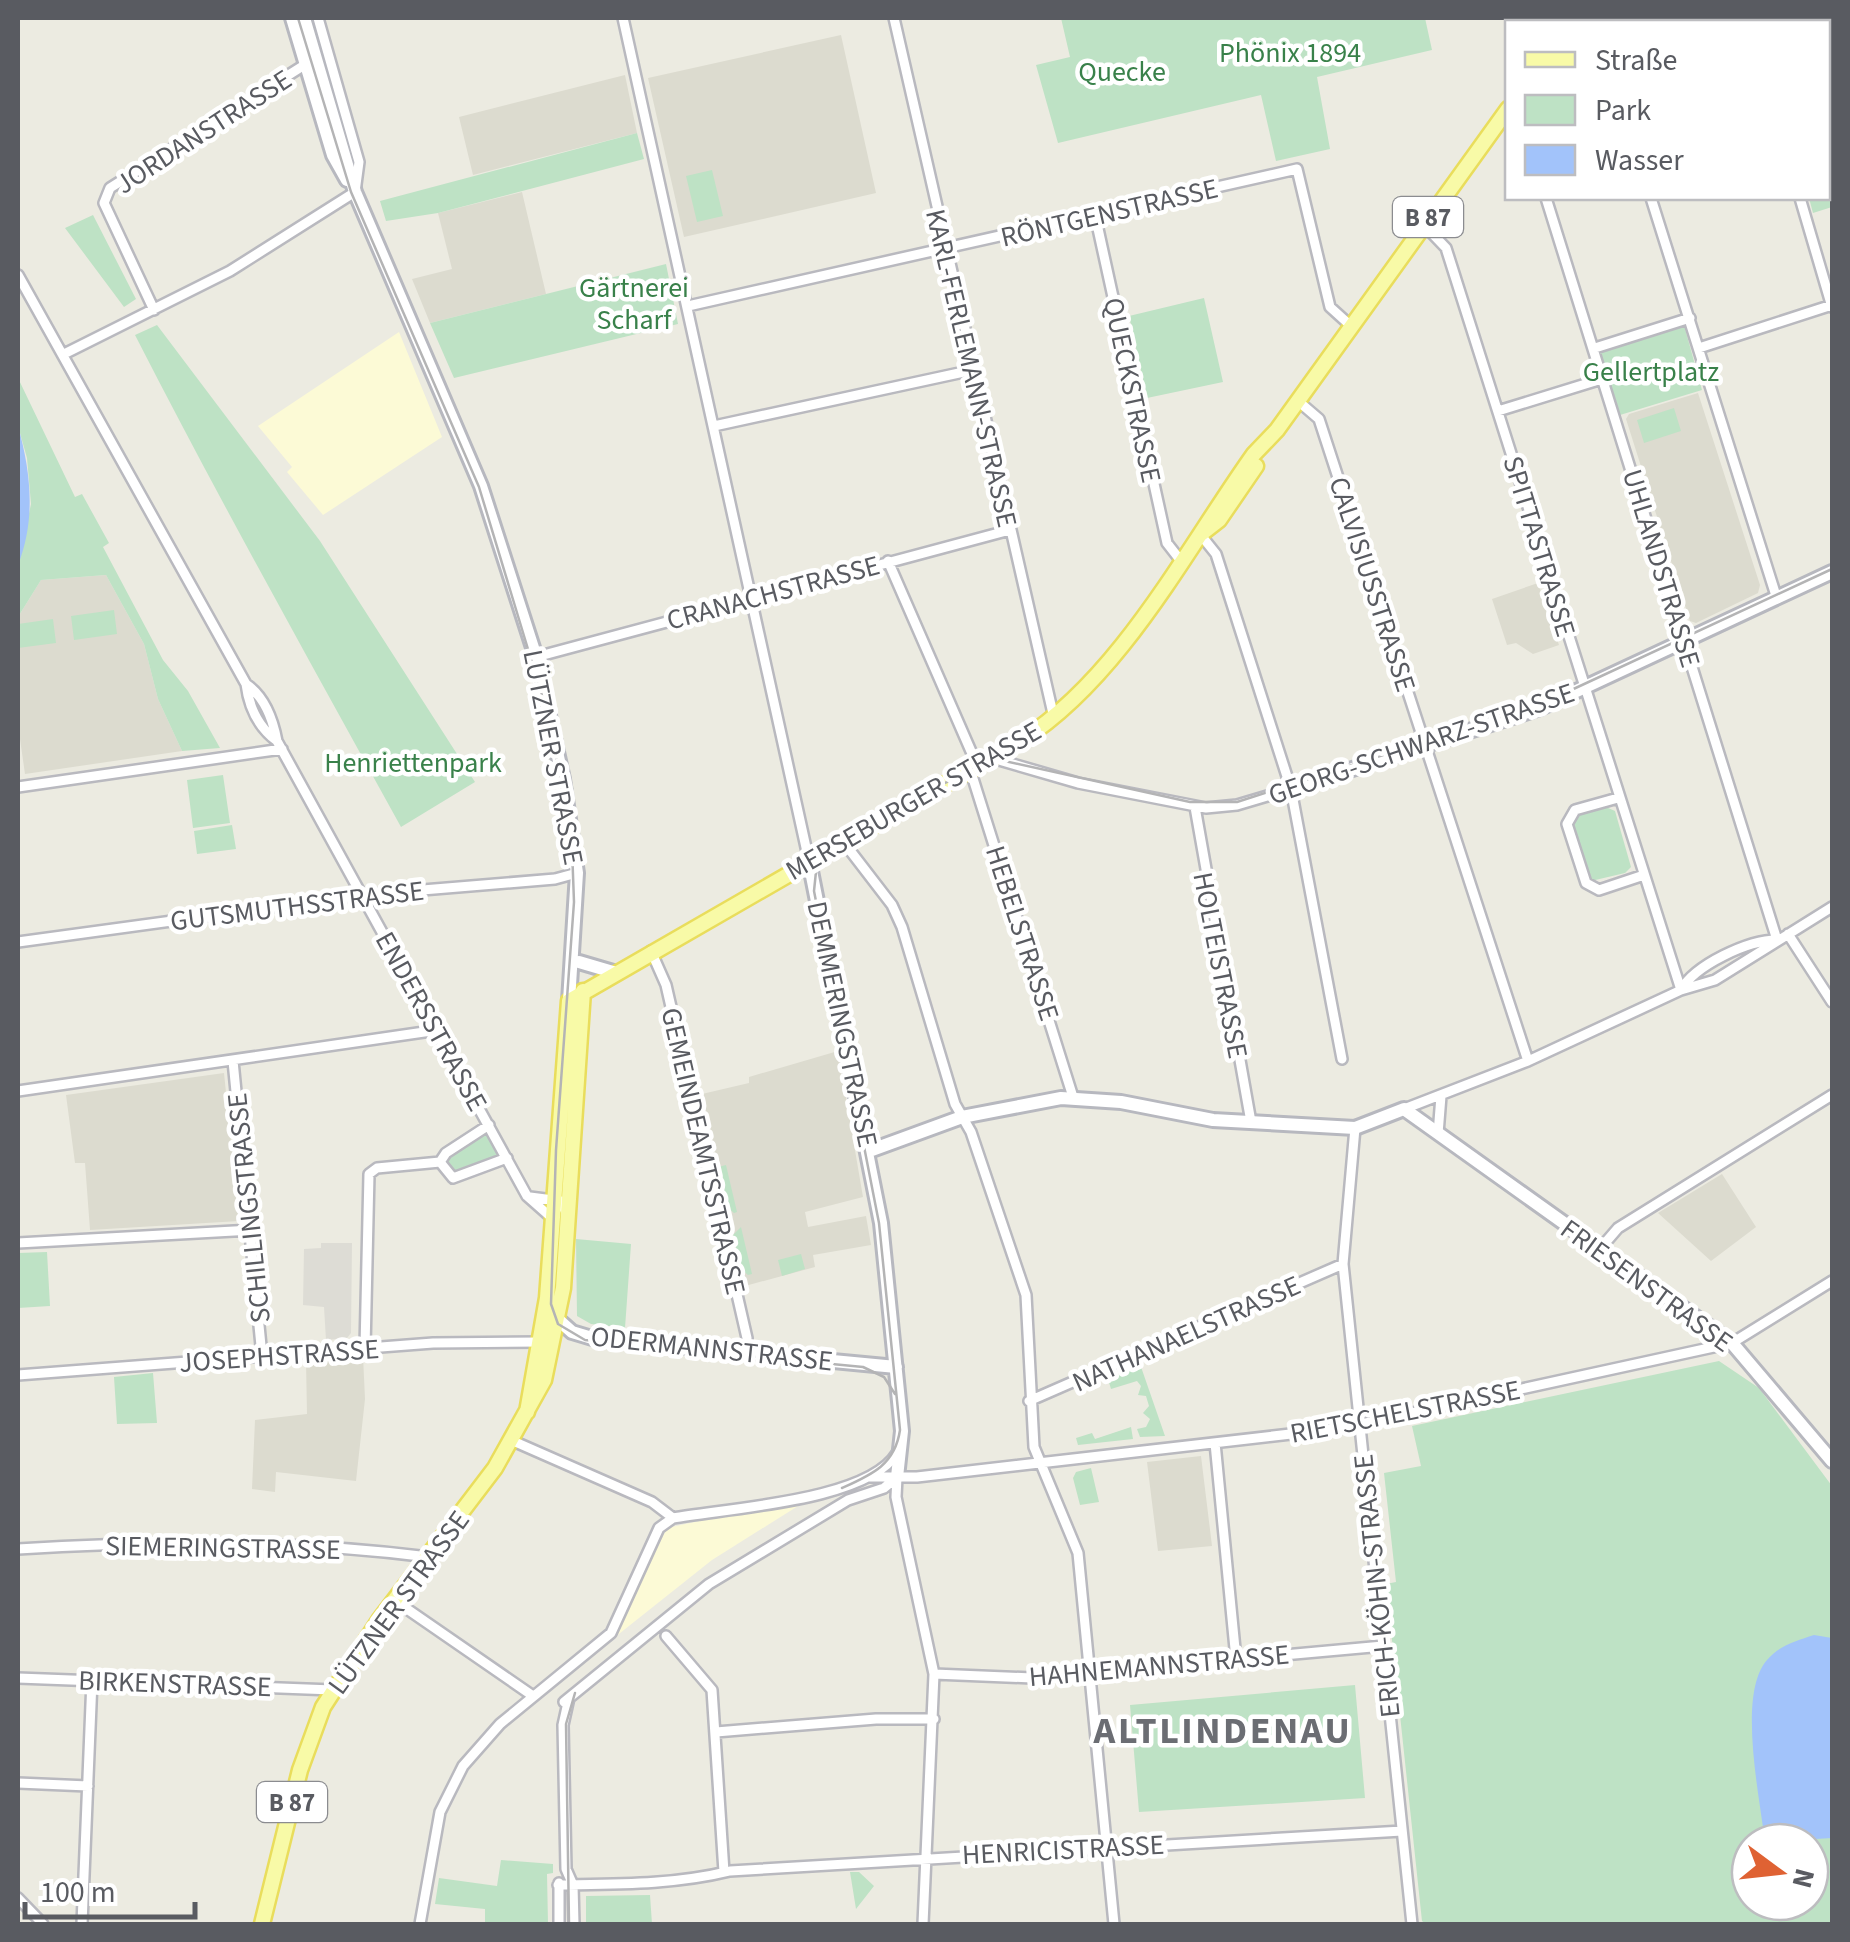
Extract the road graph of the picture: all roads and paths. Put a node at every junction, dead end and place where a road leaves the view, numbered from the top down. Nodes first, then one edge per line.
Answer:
1 (292, 18) edge
2 (304, 18) edge
3 (318, 18) edge
4 (623, 18) edge
5 (894, 18) edge
6 (306, 64) junction
7 (1505, 115) edge
8 (355, 192) junction
9 (1547, 200) edge
10 (1653, 200) edge
11 (1801, 200) edge
12 (1095, 215) junction
13 (1423, 224) junction
14 (944, 250) junction
15 (18, 275) edge
16 (20, 286) edge
17 (688, 306) junction
18 (1832, 306) edge
19 (154, 310) junction
20 (1690, 318) junction
21 (1351, 326) junction
22 (1595, 348) junction
23 (1699, 348) junction
24 (64, 354) junction
25 (973, 370) junction
26 (1605, 378) junction
27 (1298, 401) junction
28 (1498, 411) junction
29 (714, 426) junction
30 (1010, 530) junction
31 (1200, 534) junction
32 (888, 561) junction
33 (1181, 561) junction
34 (1832, 572) edge
35 (751, 599) junction
36 (1777, 599) junction
37 (1683, 642) junction
38 (536, 657) junction
39 (1584, 687) junction
40 (1054, 718) junction
41 (280, 745) junction
42 (1426, 745) junction
43 (979, 764) junction
44 (18, 787) edge
45 (1291, 789) junction
46 (1618, 798) junction
47 (1194, 807) junction
48 (842, 840) junction
49 (809, 862) junction
50 (578, 873) junction
51 (1641, 876) junction
52 (362, 895) junction
53 (1832, 906) edge
54 (1788, 934) junction
55 (1777, 940) junction
56 (18, 942) edge
57 (576, 946) junction
58 (651, 951) junction
59 (579, 962) junction
60 (613, 972) junction
61 (1681, 990) junction
62 (584, 991) junction
63 (569, 1001) junction
64 (1832, 1002) edge
65 (438, 1030) junction
66 (1342, 1059) dead end
67 (233, 1061) junction
68 (1528, 1061) junction
69 (18, 1091) edge
70 (1832, 1094) edge
71 (1441, 1096) junction
72 (1073, 1097) junction
73 (1404, 1109) junction
74 (962, 1117) junction
75 (1251, 1122) junction
76 (489, 1125) junction
77 (1354, 1128) junction
78 (1438, 1134) junction
79 (869, 1151) junction
80 (507, 1158) junction
81 (440, 1162) junction
82 (528, 1196) junction
83 (554, 1200) junction
84 (553, 1219) junction
85 (568, 1225) junction
86 (252, 1230) junction
87 (18, 1243) edge
88 (1598, 1250) junction
89 (1342, 1264) junction
90 (1832, 1280) edge
91 (548, 1298) junction
92 (559, 1322) junction
93 (542, 1342) junction
94 (1732, 1343) junction
95 (365, 1348) junction
96 (746, 1353) junction
97 (262, 1356) junction
98 (896, 1367) junction
99 (18, 1375) edge
100 (1029, 1401) junction
101 (528, 1412) junction
102 (1358, 1424) junction
103 (512, 1440) junction
104 (1215, 1443) junction
105 (901, 1445) junction
106 (1832, 1461) edge
107 (1039, 1462) junction
108 (870, 1477) junction
109 (891, 1477) junction
110 (673, 1518) junction
111 (18, 1549) edge
112 (428, 1557) junction
113 (394, 1600) junction
114 (666, 1636) dead end
115 (1383, 1646) junction
116 (1236, 1659) junction
117 (1090, 1672) junction
118 (934, 1674) junction
119 (18, 1678) edge
120 (92, 1680) junction
121 (333, 1690) junction
122 (534, 1696) junction
123 (934, 1720) junction
124 (716, 1732) junction
125 (18, 1783) edge
126 (88, 1786) junction
127 (1402, 1832) junction
128 (1105, 1848) junction
129 (927, 1856) junction
130 (566, 1869) junction
131 (724, 1872) junction
132 (558, 1885) junction
133 (573, 1885) junction
134 (18, 1898) edge
135 (262, 1923) edge
136 (43, 1924) edge
137 (82, 1924) edge
138 (420, 1924) edge
139 (559, 1924) edge
140 (574, 1924) edge
141 (923, 1924) edge
142 (1114, 1924) edge
143 (1412, 1924) edge

1 - 6 street, LÜTZNER STRASSE
2 - 8 street, LÜTZNER STRASSE
3 - 8 street
4 - 17 street, DEMMERINGSTRASSE
5 - 14 street, KARL-FERLEMANN-STRASSE
6 - 8 street, LÜTZNER STRASSE
6 - 19 street, JORDANSTRASSE
7 - 13 main road, MERSEBURGER STRASSE / B 87
8 - 19 street
8 - 38 street, LÜTZNER STRASSE
9 - 22 street, UHLANDSTRASSE
10 - 20 street
11 - 18 street
12 - 14 street, RÖNTGENSTRASSE
12 - 21 street, RÖNTGENSTRASSE
12 - 33 street, QUECKSTRASSE
13 - 21 main road, MERSEBURGER STRASSE / B 87
13 - 28 street, SPITTASTRASSE
14 - 17 street, RÖNTGENSTRASSE
14 - 25 street, KARL-FERLEMANN-STRASSE
15 - 16 street, ENDERSSTRASSE
16 - 24 street, ENDERSSTRASSE
17 - 29 street, DEMMERINGSTRASSE
18 - 23 street
19 - 24 street
20 - 22 street
20 - 23 street
21 - 27 main road, MERSEBURGER STRASSE / B 87
22 - 26 street, UHLANDSTRASSE
23 - 36 street
24 - 41 street, ENDERSSTRASSE
25 - 29 street
25 - 30 street, KARL-FERLEMANN-STRASSE
26 - 28 street
26 - 37 street, UHLANDSTRASSE
27 - 31 main road, MERSEBURGER STRASSE / B 87
27 - 42 street, CALVISIUSSTRASSE
28 - 39 street, SPITTASTRASSE
29 - 35 street, DEMMERINGSTRASSE
30 - 32 street, CRANACHSTRASSE
30 - 40 street, KARL-FERLEMANN-STRASSE
31 - 33 main road, MERSEBURGER STRASSE / B 87
31 - 45 street
32 - 35 street, CRANACHSTRASSE
32 - 43 street, HEBELSTRASSE
33 - 40 main road, MERSEBURGER STRASSE / B 87
34 - 36 street, GEORG-SCHWARZ-STRASSE
35 - 38 street, CRANACHSTRASSE
35 - 49 street, DEMMERINGSTRASSE
36 - 37 street, GEORG-SCHWARZ-STRASSE
37 - 39 street, GEORG-SCHWARZ-STRASSE
37 - 55 street, UHLANDSTRASSE
38 - 50 street, LÜTZNER STRASSE
39 - 42 street, GEORG-SCHWARZ-STRASSE
39 - 46 street, SPITTASTRASSE
40 - 43 main road, MERSEBURGER STRASSE / B 87
41 - 44 street
41 - 52 street, ENDERSSTRASSE
42 - 45 street, GEORG-SCHWARZ-STRASSE
42 - 68 street, CALVISIUSSTRASSE
43 - 47 street, GEORG-SCHWARZ-STRASSE
43 - 48 main road, MERSEBURGER STRASSE / B 87
43 - 72 street, HEBELSTRASSE
45 - 47 street, GEORG-SCHWARZ-STRASSE
45 - 66 street
46 - 51 street, SPITTASTRASSE
46 - 51 street
47 - 75 street, HOLTEISTRASSE
48 - 49 main road, MERSEBURGER STRASSE / B 87
48 - 74 street
49 - 58 main road, MERSEBURGER STRASSE / B 87
49 - 79 street, DEMMERINGSTRASSE
50 - 52 street, GUTSMUTHSSTRASSE
50 - 57 street, LÜTZNER STRASSE
51 - 61 street, SPITTASTRASSE
52 - 56 street, GUTSMUTHSSTRASSE
52 - 65 street, ENDERSSTRASSE
53 - 54 street
54 - 55 street
54 - 64 street
55 - 61 street
55 - 61 street
57 - 59 street
57 - 63 street, LÜTZNER STRASSE
58 - 60 main road, MERSEBURGER STRASSE / B 87
58 - 96 street, GEMEINDEAMTSSTRASSE
59 - 60 street
59 - 62 street, LÜTZNER STRASSE
60 - 62 main road, MERSEBURGER STRASSE / B 87
61 - 68 street
62 - 63 main road, MERSEBURGER STRASSE / B 87
62 - 85 main road, LÜTZNER STRASSE / B 87
63 - 83 main road, LÜTZNER STRASSE / B 87
65 - 67 street
65 - 76 street, ENDERSSTRASSE
67 - 69 street
67 - 86 street, SCHILLINGSTRASSE
68 - 71 street
70 - 88 street
71 - 73 street
71 - 78 street
72 - 74 street
72 - 75 street
73 - 77 street
73 - 78 street, FRIESENSTRASSE
74 - 79 street
74 - 100 street
75 - 77 street
76 - 80 street, ENDERSSTRASSE
76 - 81 street
77 - 89 street, ERICH-KÖHN-STRASSE
78 - 88 street, FRIESENSTRASSE
79 - 98 street, DEMMERINGSTRASSE
80 - 81 street
80 - 82 street, ENDERSSTRASSE
81 - 95 street
82 - 83 street
82 - 84 street, ENDERSSTRASSE
83 - 84 main road, LÜTZNER STRASSE / B 87
83 - 85 street
84 - 91 main road, LÜTZNER STRASSE / B 87
85 - 92 main road, LÜTZNER STRASSE / B 87
86 - 87 street
86 - 97 street, SCHILLINGSTRASSE
88 - 94 street, FRIESENSTRASSE
89 - 100 street, NATHANAELSTRASSE
89 - 102 street, ERICH-KÖHN-STRASSE
90 - 94 street, RIETSCHELSTRASSE
91 - 92 street, ODERMANNSTRASSE
91 - 93 main road, LÜTZNER STRASSE / B 87
92 - 96 street, ODERMANNSTRASSE
92 - 101 main road, LÜTZNER STRASSE / B 87
93 - 95 street, JOSEPHSTRASSE
93 - 101 main road, LÜTZNER STRASSE / B 87
94 - 102 street, RIETSCHELSTRASSE
94 - 106 street, FRIESENSTRASSE
95 - 97 street, JOSEPHSTRASSE
96 - 98 street, ODERMANNSTRASSE
97 - 99 street, JOSEPHSTRASSE
98 - 105 street, DEMMERINGSTRASSE
100 - 107 street
101 - 103 main road, LÜTZNER STRASSE / B 87
102 - 104 street, RIETSCHELSTRASSE
102 - 115 street, ERICH-KÖHN-STRASSE
103 - 110 street
103 - 112 main road, LÜTZNER STRASSE / B 87
104 - 107 street, RIETSCHELSTRASSE
104 - 116 street
105 - 108 street
105 - 109 street, DEMMERINGSTRASSE
107 - 109 street, RIETSCHELSTRASSE
107 - 117 street
108 - 109 street
108 - 110 street
109 - 118 street, DEMMERINGSTRASSE
109 - 130 street
110 - 122 street
111 - 112 street, SIEMERINGSTRASSE
112 - 113 main road, LÜTZNER STRASSE / B 87
113 - 121 main road, LÜTZNER STRASSE / B 87
113 - 122 street
114 - 124 street
115 - 116 street, HAHNEMANNSTRASSE
115 - 127 street, ERICH-KÖHN-STRASSE
116 - 117 street, HAHNEMANNSTRASSE
117 - 118 street, HAHNEMANNSTRASSE
117 - 128 street
118 - 123 street, DEMMERINGSTRASSE
119 - 120 street, BIRKENSTRASSE
120 - 121 street, BIRKENSTRASSE
120 - 126 street
121 - 135 main road, LÜTZNER STRASSE / B 87
122 - 138 street
123 - 124 street
123 - 129 street, DEMMERINGSTRASSE
124 - 131 street
125 - 126 street
126 - 137 street
127 - 128 street, HENRICISTRASSE
127 - 143 street, ERICH-KÖHN-STRASSE
128 - 129 street, HENRICISTRASSE
128 - 142 street
129 - 131 street, HENRICISTRASSE
129 - 141 street, DEMMERINGSTRASSE
130 - 132 street
130 - 133 street
131 - 133 street, HENRICISTRASSE
132 - 133 street, HENRICISTRASSE
132 - 139 street
133 - 140 street
134 - 136 street

